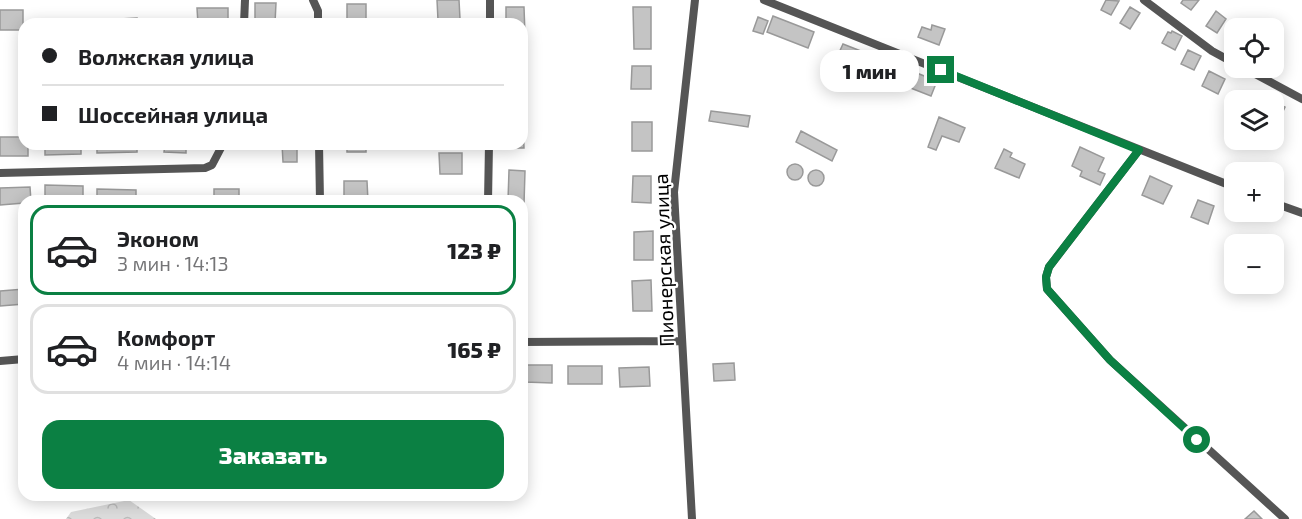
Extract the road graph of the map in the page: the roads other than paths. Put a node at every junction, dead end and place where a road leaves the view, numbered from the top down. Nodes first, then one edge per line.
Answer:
1 (245, 0) edge
2 (313, 0) edge
3 (490, 0) edge
4 (695, 0) edge
5 (765, 0) edge
6 (1143, 0) edge
7 (244, 18) edge
8 (318, 18) edge
9 (490, 18) edge
10 (1224, 58) edge
11 (1263, 78) edge
12 (1302, 99) edge
13 (220, 150) edge
14 (320, 150) edge
15 (489, 150) edge
16 (1139, 150) junction
17 (0, 173) edge
18 (1224, 184) edge
19 (320, 195) edge
20 (488, 195) edge
21 (1284, 207) edge
22 (1302, 213) edge
23 (682, 341) junction
24 (528, 342) edge
25 (18, 360) edge
26 (0, 361) edge
27 (692, 519) edge
28 (1285, 519) edge

1 - 7 street
2 - 8 street
3 - 9 street
4 - 23 street, Пионерская улица
5 - 16 street
6 - 10 street
11 - 12 street
13 - 17 street
14 - 19 street
15 - 20 street
16 - 18 street
16 - 28 street
21 - 22 street
23 - 24 street
23 - 27 street, Пионерская улица
25 - 26 street

